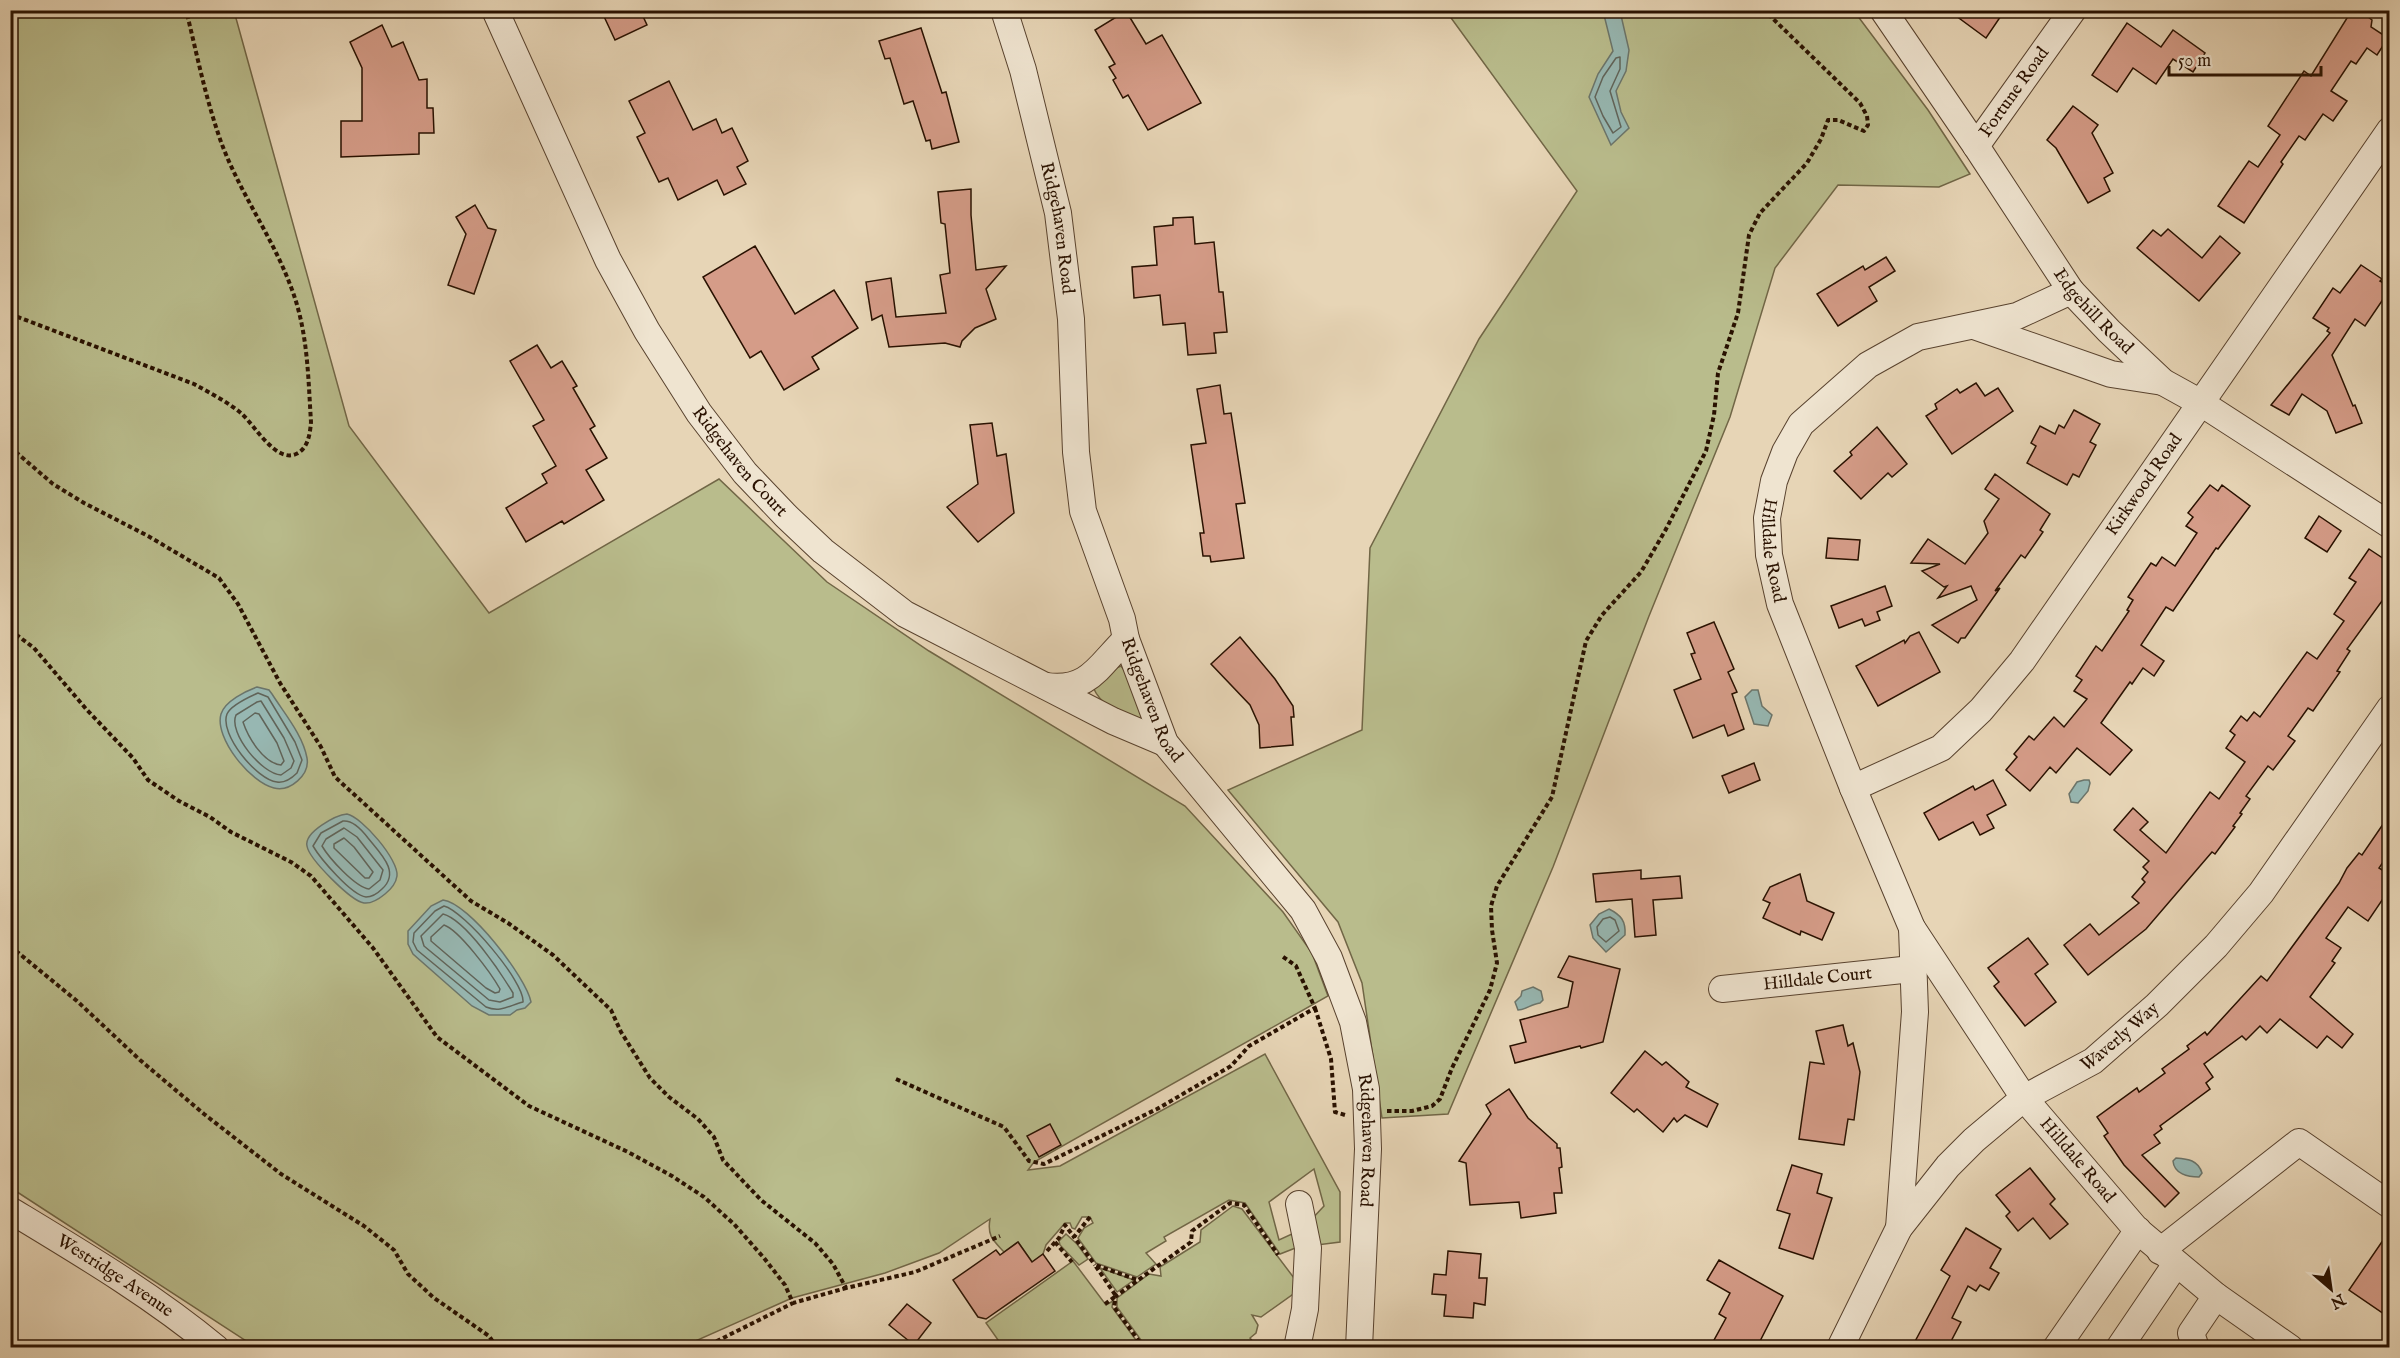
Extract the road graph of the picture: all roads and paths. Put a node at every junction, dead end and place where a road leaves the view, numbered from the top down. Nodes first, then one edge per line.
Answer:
1 (186, 10) edge
2 (495, 10) edge
3 (1004, 10) edge
4 (1764, 10) edge
5 (1883, 10) edge
6 (2073, 10) edge
7 (2390, 130) edge
8 (1976, 146) junction
9 (2072, 291) junction
10 (10, 314) edge
11 (1974, 326) junction
12 (2163, 382) junction
13 (2201, 403) junction
14 (10, 447) edge
15 (2390, 525) edge
16 (10, 630) edge
17 (1126, 639) junction
18 (1043, 686) junction
19 (2390, 708) edge
20 (1165, 743) junction
21 (1853, 788) junction
22 (1912, 928) junction
23 (10, 946) edge
24 (1282, 956) dead end
25 (1912, 969) junction
26 (1722, 989) dead end
27 (1315, 1008) junction
28 (896, 1079) dead end
29 (2025, 1098) junction
30 (1367, 1111) junction
31 (1299, 1204) dead end
32 (2390, 1205) edge
33 (10, 1210) edge
34 (1090, 1217) dead end
35 (1899, 1227) junction
36 (2138, 1230) junction
37 (1000, 1236) dead end
38 (1074, 1236) junction
39 (1055, 1242) junction
40 (1047, 1251) dead end
41 (1278, 1255) dead end
42 (2168, 1258) junction
43 (1072, 1262) dead end
44 (1095, 1265) junction
45 (1138, 1280) junction
46 (846, 1287) junction
47 (1116, 1296) junction
48 (2216, 1296) junction
49 (793, 1303) junction
50 (1105, 1304) dead end
51 (216, 1347) edge
52 (496, 1347) edge
53 (704, 1347) edge
54 (1144, 1347) edge
55 (1297, 1347) edge
56 (1359, 1347) edge
57 (1840, 1347) edge
58 (2056, 1347) edge
59 (2119, 1347) edge
60 (2196, 1347) edge
61 (2290, 1347) edge

1 - 10 path
2 - 18 street, Ridgehaven Court
3 - 17 street, Ridgehaven Road
4 - 30 path
5 - 8 street, Edgehill Road
6 - 8 street, Fortune Road
7 - 13 street, Kirkwood Road
8 - 9 street, Edgehill Road
9 - 11 street, Hilldale Road
9 - 12 street, Edgehill Road
11 - 12 street
11 - 21 street, Hilldale Road
12 - 13 street, Edgehill Road
13 - 15 street, Edgehill Road
13 - 21 street, Kirkwood Road
14 - 46 path
16 - 49 path
17 - 18 street
17 - 20 street, Ridgehaven Road
18 - 20 street, Ridgehaven Court
19 - 29 street, Waverly Way
20 - 30 street, Ridgehaven Road
21 - 22 street, Hilldale Road
22 - 25 street, Hilldale Road
22 - 29 street, Hilldale Road
23 - 52 path
24 - 27 path
25 - 26 street, Hilldale Court
25 - 35 street, Hilldale Road
27 - 28 path
27 - 30 path
29 - 35 street, Waverly Way
29 - 36 street, Hilldale Road
30 - 56 street, Ridgehaven Road
31 - 55 street
32 - 42 street
33 - 51 street, Westridge Avenue
34 - 38 path
35 - 57 street, Waverly Way
36 - 42 street, Hilldale Road
36 - 58 street
37 - 46 path
38 - 39 path
38 - 44 path
39 - 40 path
39 - 43 path
41 - 45 path
42 - 48 street, Hilldale Road
42 - 59 street
44 - 45 path
44 - 47 path
45 - 47 path
46 - 49 path
47 - 50 path
47 - 54 path
48 - 60 street
48 - 61 street, Hilldale Road
49 - 53 path

